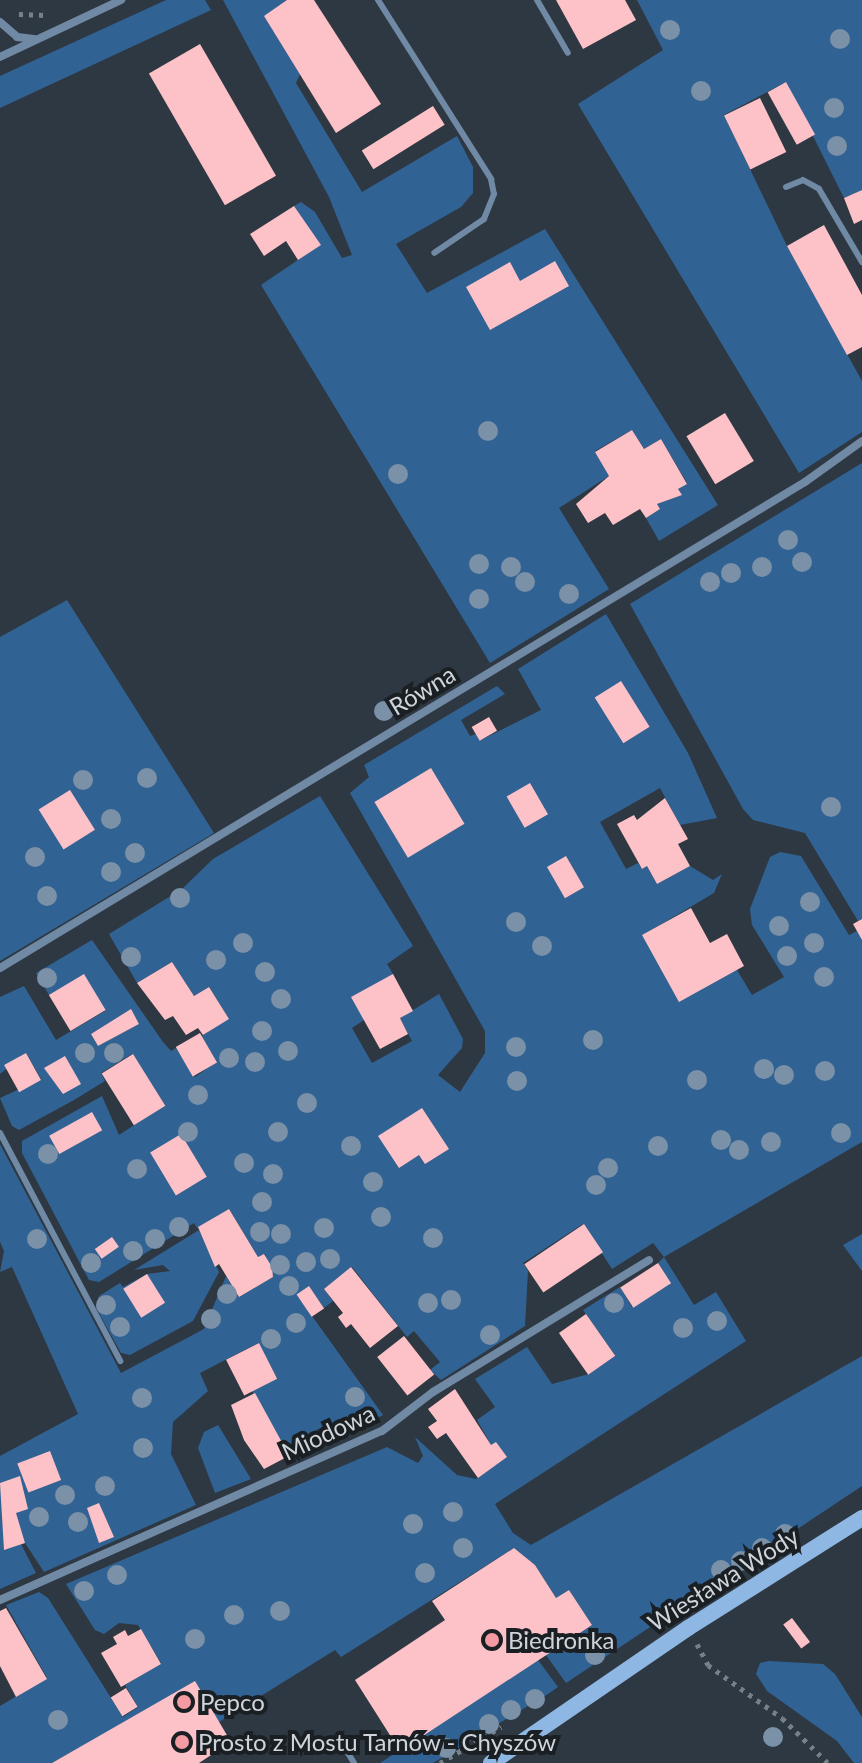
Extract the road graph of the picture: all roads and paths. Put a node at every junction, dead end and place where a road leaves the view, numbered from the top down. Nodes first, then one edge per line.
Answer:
1 (121, 0) edge
2 (378, 0) edge
3 (537, 0) edge
4 (14, 12) dead end
5 (52, 13) dead end
6 (0, 22) edge
7 (39, 38) junction
8 (568, 53) dead end
9 (0, 57) edge
10 (786, 187) dead end
11 (434, 253) dead end
12 (862, 262) edge
13 (862, 441) edge
14 (0, 968) edge
15 (0, 1133) edge
16 (649, 1260) dead end
17 (120, 1361) dead end
18 (862, 1518) edge
19 (0, 1600) edge
20 (688, 1628) junction
21 (346, 1750) dead end
22 (507, 1750) junction
23 (354, 1763) edge
24 (481, 1763) edge
25 (491, 1763) edge
26 (828, 1763) edge

1 - 7 street
2 - 11 lane
3 - 8 lane
4 - 5 path
6 - 7 street
7 - 9 street
10 - 12 lane
13 - 14 street, Równa
15 - 17 lane
16 - 19 street, Miodowa
18 - 20 street, Wiesława Wody
20 - 22 street, Wiesława Wody
20 - 26 path
21 - 23 lane
22 - 24 street
22 - 25 street, Wiesława Wody

